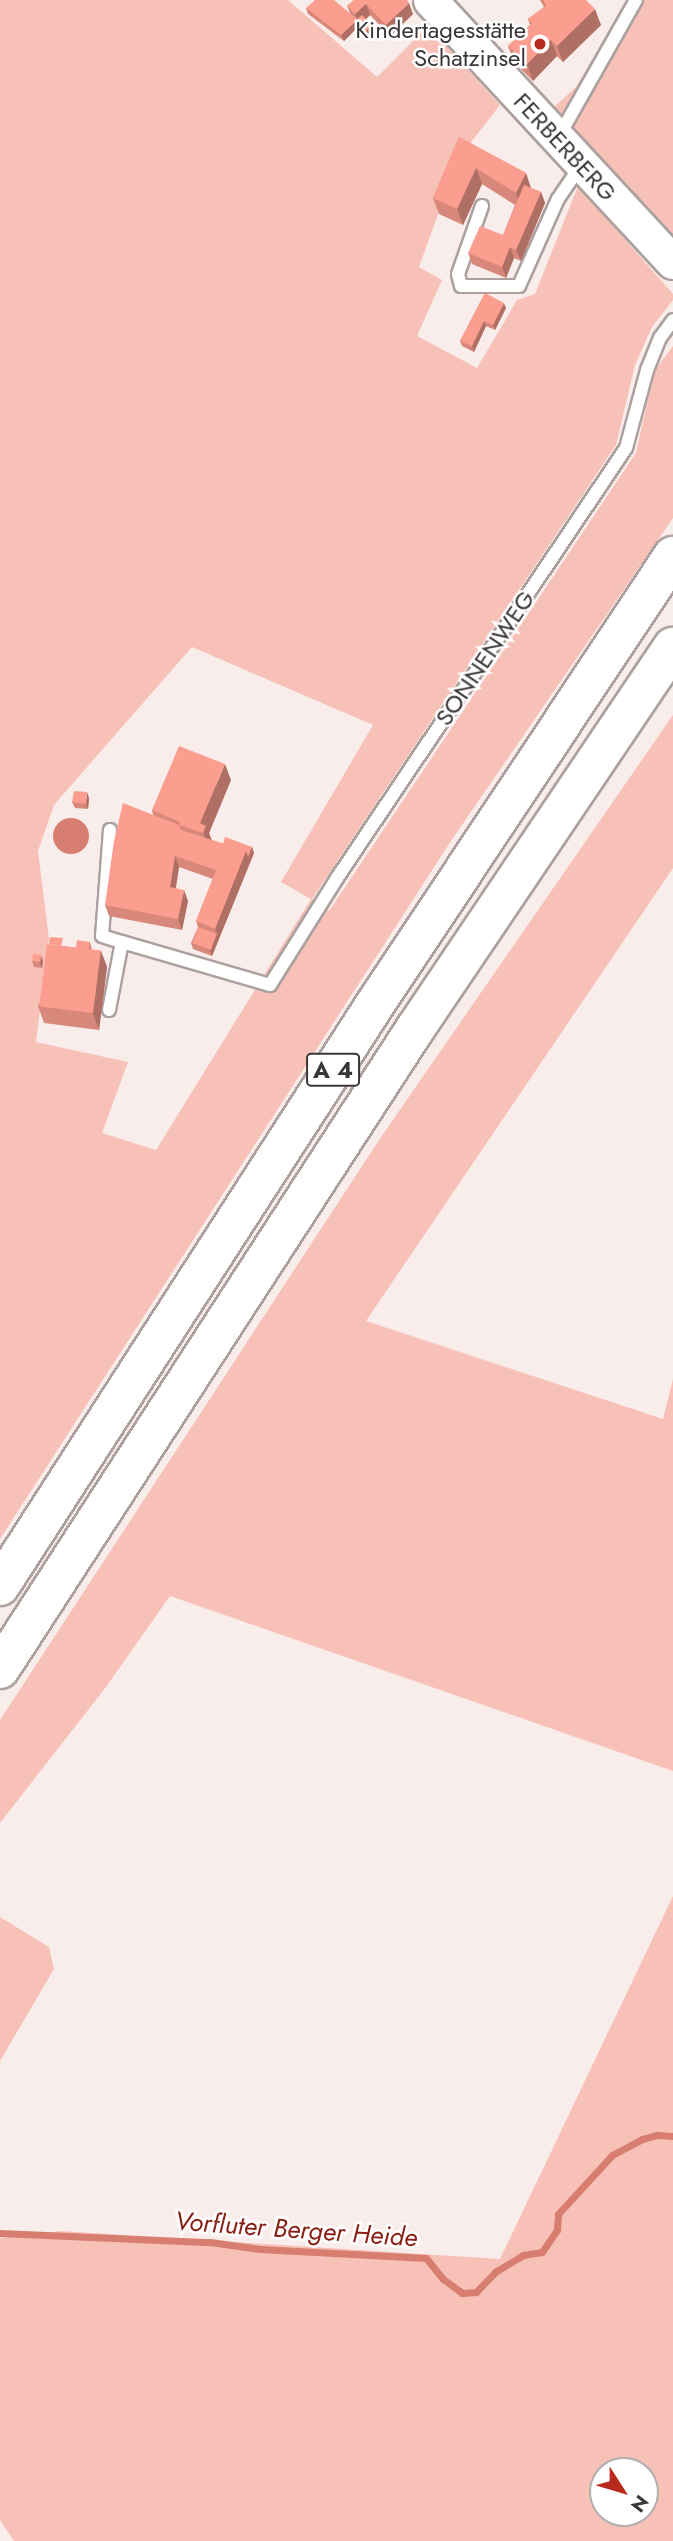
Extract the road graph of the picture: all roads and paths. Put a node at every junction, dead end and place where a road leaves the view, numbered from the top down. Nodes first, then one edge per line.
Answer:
1 (430, 0) edge
2 (636, 0) edge
3 (558, 139) junction
4 (581, 164) junction
5 (482, 206) dead end
6 (673, 262) edge
7 (673, 320) edge
8 (673, 556) edge
9 (673, 647) edge
10 (110, 830) dead end
11 (122, 942) junction
12 (109, 1010) dead end
13 (0, 1586) edge
14 (0, 1669) edge

1 - 3 street, FERBERBERG
2 - 3 lane
3 - 4 street, FERBERBERG
4 - 5 lane
4 - 6 street, FERBERBERG
7 - 11 lane, SONNENWEG
8 - 13 highway, A 4
9 - 14 highway, A 4
10 - 11 lane
11 - 12 lane

